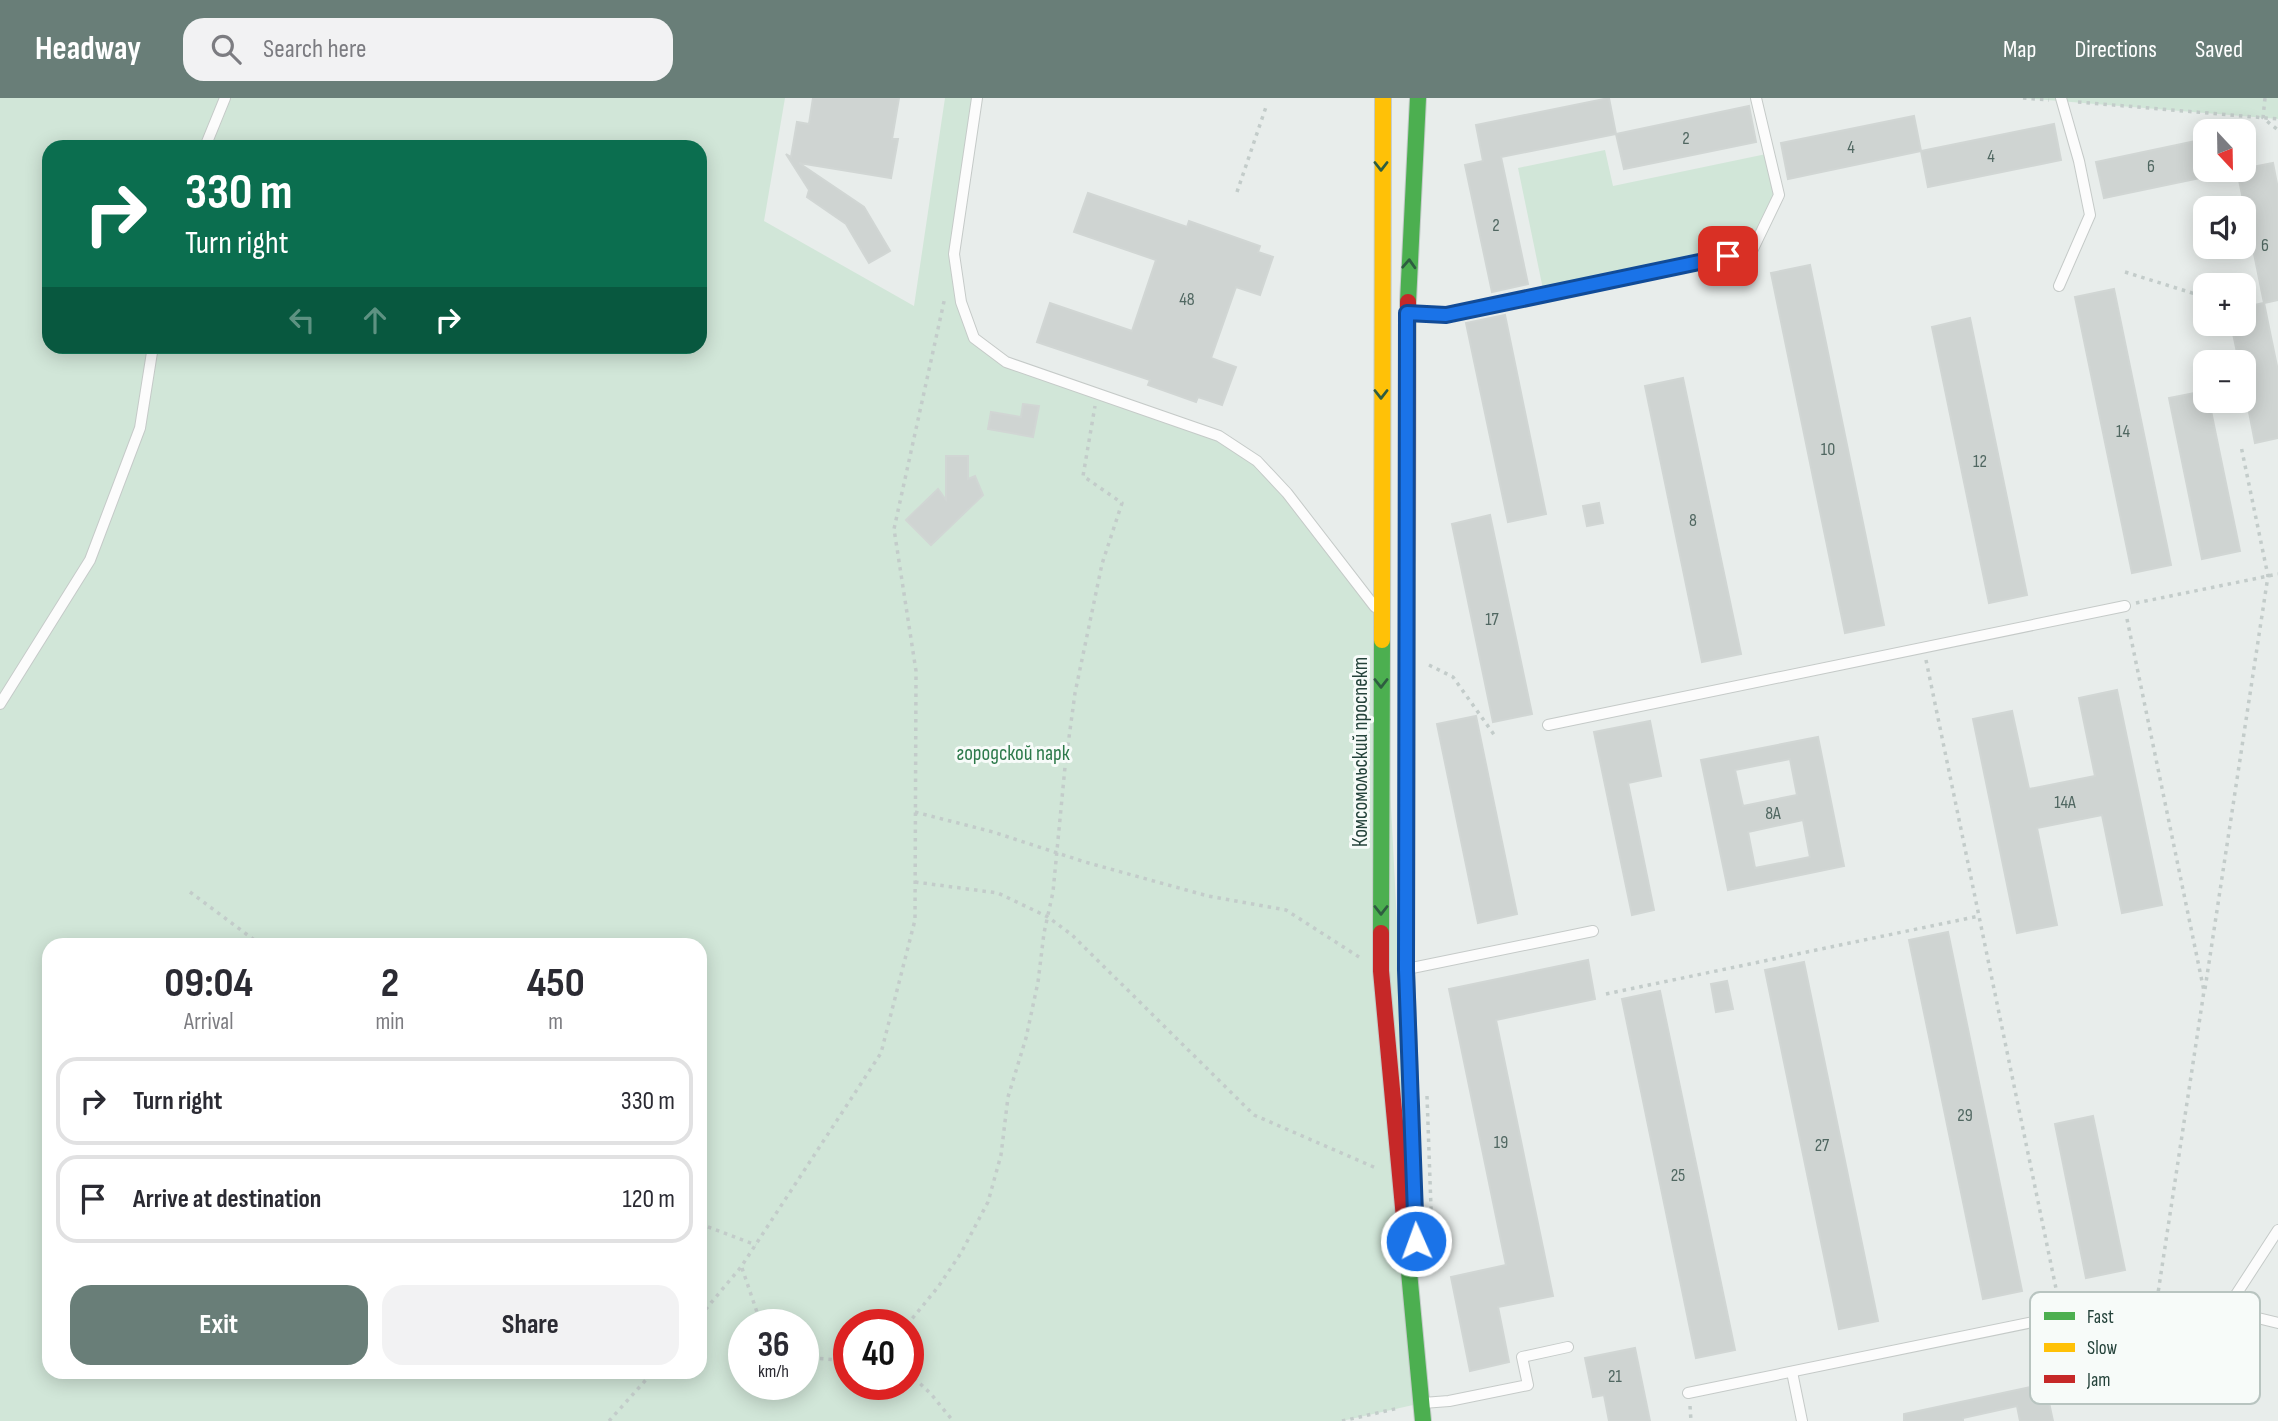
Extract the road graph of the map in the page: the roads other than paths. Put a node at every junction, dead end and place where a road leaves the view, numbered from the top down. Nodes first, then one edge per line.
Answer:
1 (225, 98) edge
2 (977, 98) edge
3 (1382, 98) edge
4 (1418, 98) edge
5 (1756, 98) edge
6 (2062, 100) edge
7 (208, 140) edge
8 (2059, 286) dead end
9 (1407, 313) junction
10 (152, 354) edge
11 (2124, 606) road end
12 (1381, 615) junction
13 (0, 704) edge
14 (1548, 725) dead end
15 (1593, 931) dead end
16 (1406, 970) junction
17 (1381, 971) junction
18 (1411, 1091) dead end
19 (1412, 1132) dead end
20 (2278, 1230) edge
21 (2238, 1292) edge
22 (2260, 1318) edge
23 (2030, 1323) edge
24 (2278, 1323) edge
25 (1568, 1347) dead end
26 (1792, 1372) junction
27 (1688, 1393) dead end
28 (1422, 1403) junction
29 (1423, 1421) edge
30 (1802, 1421) edge

1 - 7 lane
2 - 12 lane
3 -> 12 street, Комсомольский проспект
9 -> 4 street
5 - 9 lane
6 - 8 lane
9 - 16 street
10 - 13 lane
11 - 14 lane
12 -> 17 street, Комсомольский проспект
15 - 16 lane
16 - 17 lane
16 - 18 street
17 - 28 street, Комсомольский проспект
19 - 28 street, Комсомольский проспект
20 - 21 lane
22 - 24 lane
23 - 26 lane
25 - 28 lane
26 - 27 lane
26 - 30 lane
28 - 29 street, Комсомольский проспект

